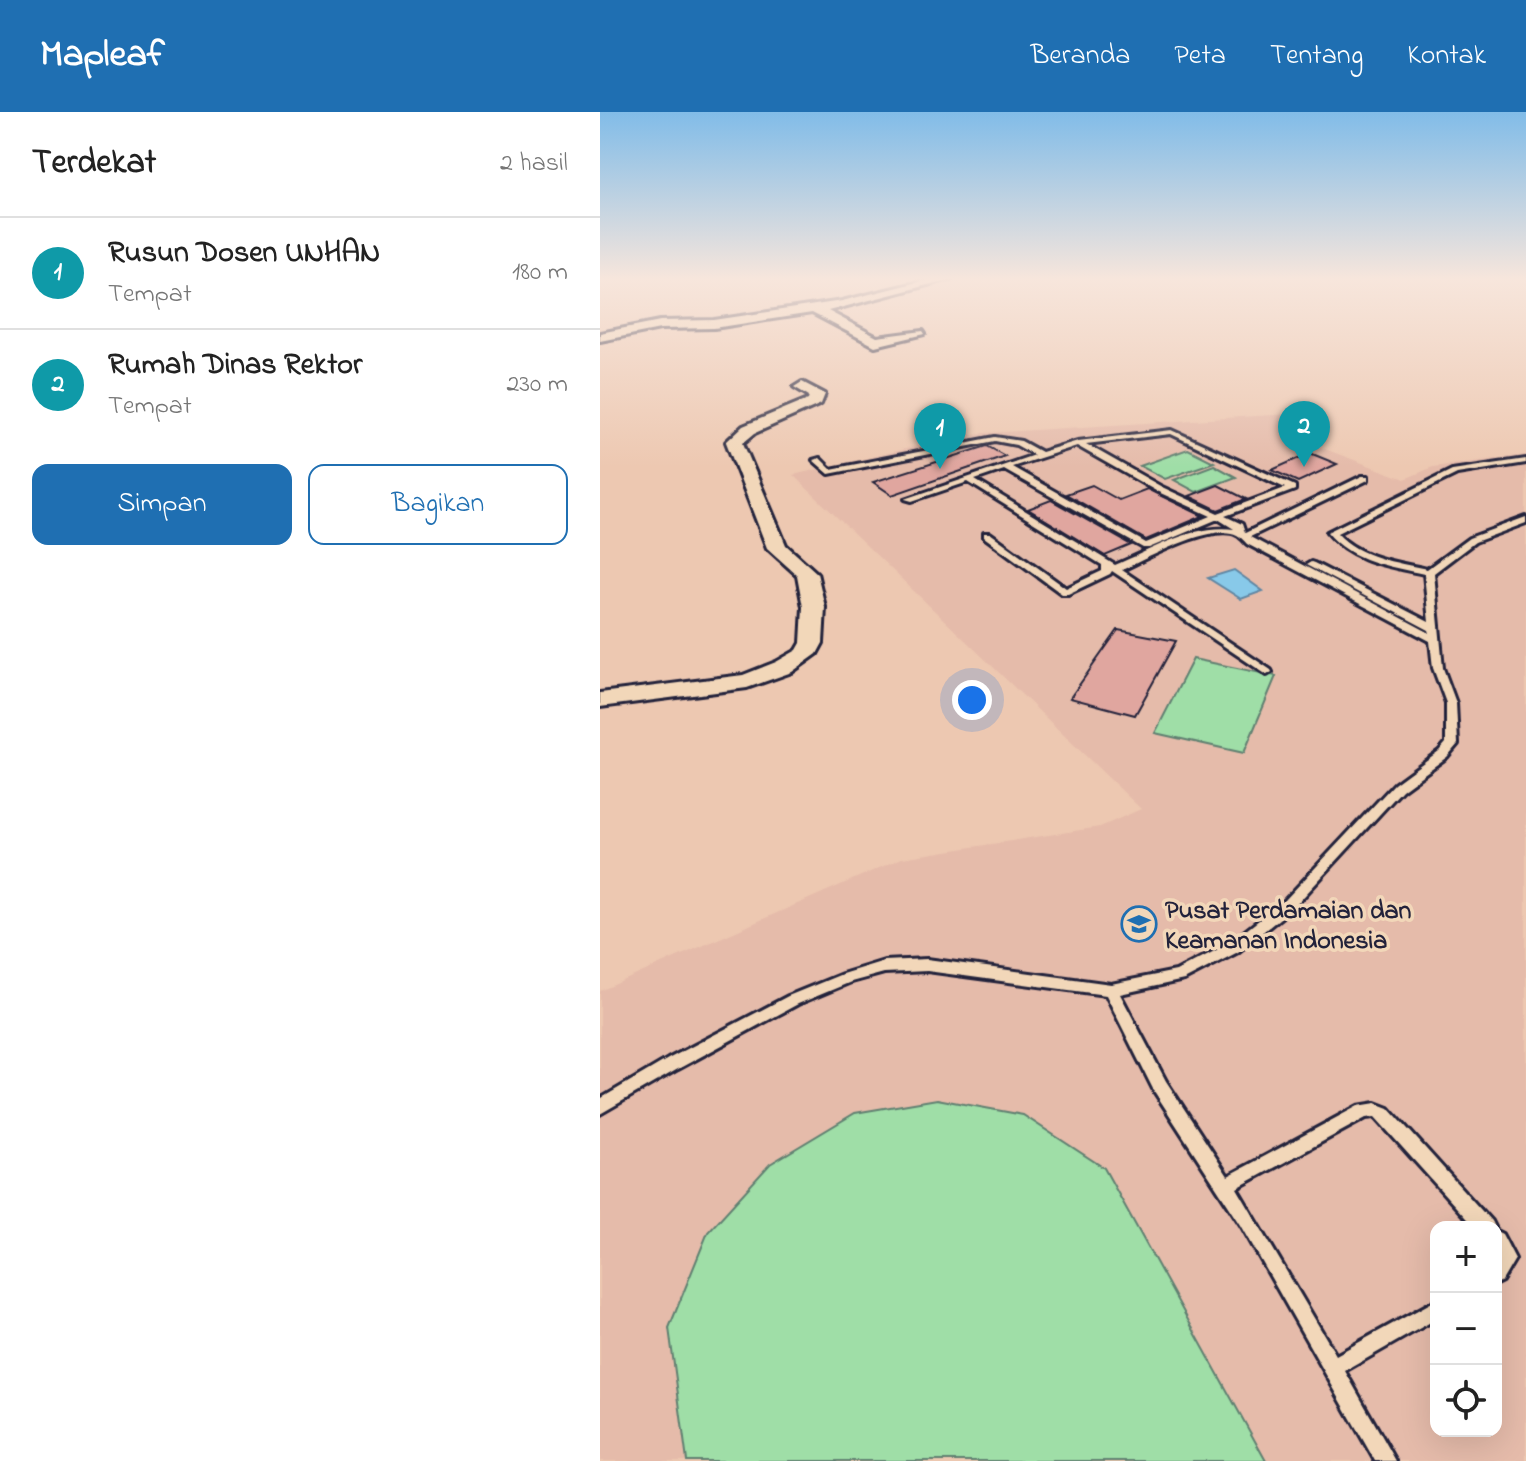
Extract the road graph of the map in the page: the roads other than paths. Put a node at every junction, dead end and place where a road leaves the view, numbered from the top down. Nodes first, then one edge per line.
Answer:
1 (802, 387) dead end
2 (1078, 443) junction
3 (1042, 456) junction
4 (817, 460) dead end
5 (1526, 461) edge
6 (1005, 467) junction
7 (1365, 478) dead end
8 (968, 479) junction
9 (909, 499) dead end
10 (1218, 516) junction
11 (1526, 520) edge
12 (1242, 533) junction
13 (987, 535) dead end
14 (1111, 567) junction
15 (1429, 572) junction
16 (1434, 633) junction
17 (1267, 672) dead end
18 (600, 700) edge
19 (1111, 990) junction
20 (600, 1107) edge
21 (1225, 1186) junction
22 (1480, 1221) edge
23 (1430, 1312) edge
24 (1332, 1368) junction
25 (1386, 1461) edge

1 - 18 street
2 - 3 lane
2 - 10 lane
2 - 10 lane
3 - 4 lane
3 - 6 lane
5 - 15 lane
6 - 8 lane
6 - 10 lane
7 - 12 lane
8 - 9 lane
8 - 14 lane
10 - 12 lane
11 - 15 lane
12 - 14 lane
12 - 16 lane
13 - 14 lane
14 - 17 lane
15 - 16 lane
16 - 19 lane
19 - 20 lane
19 - 21 lane
21 - 22 lane
21 - 24 lane
23 - 24 lane
24 - 25 lane

